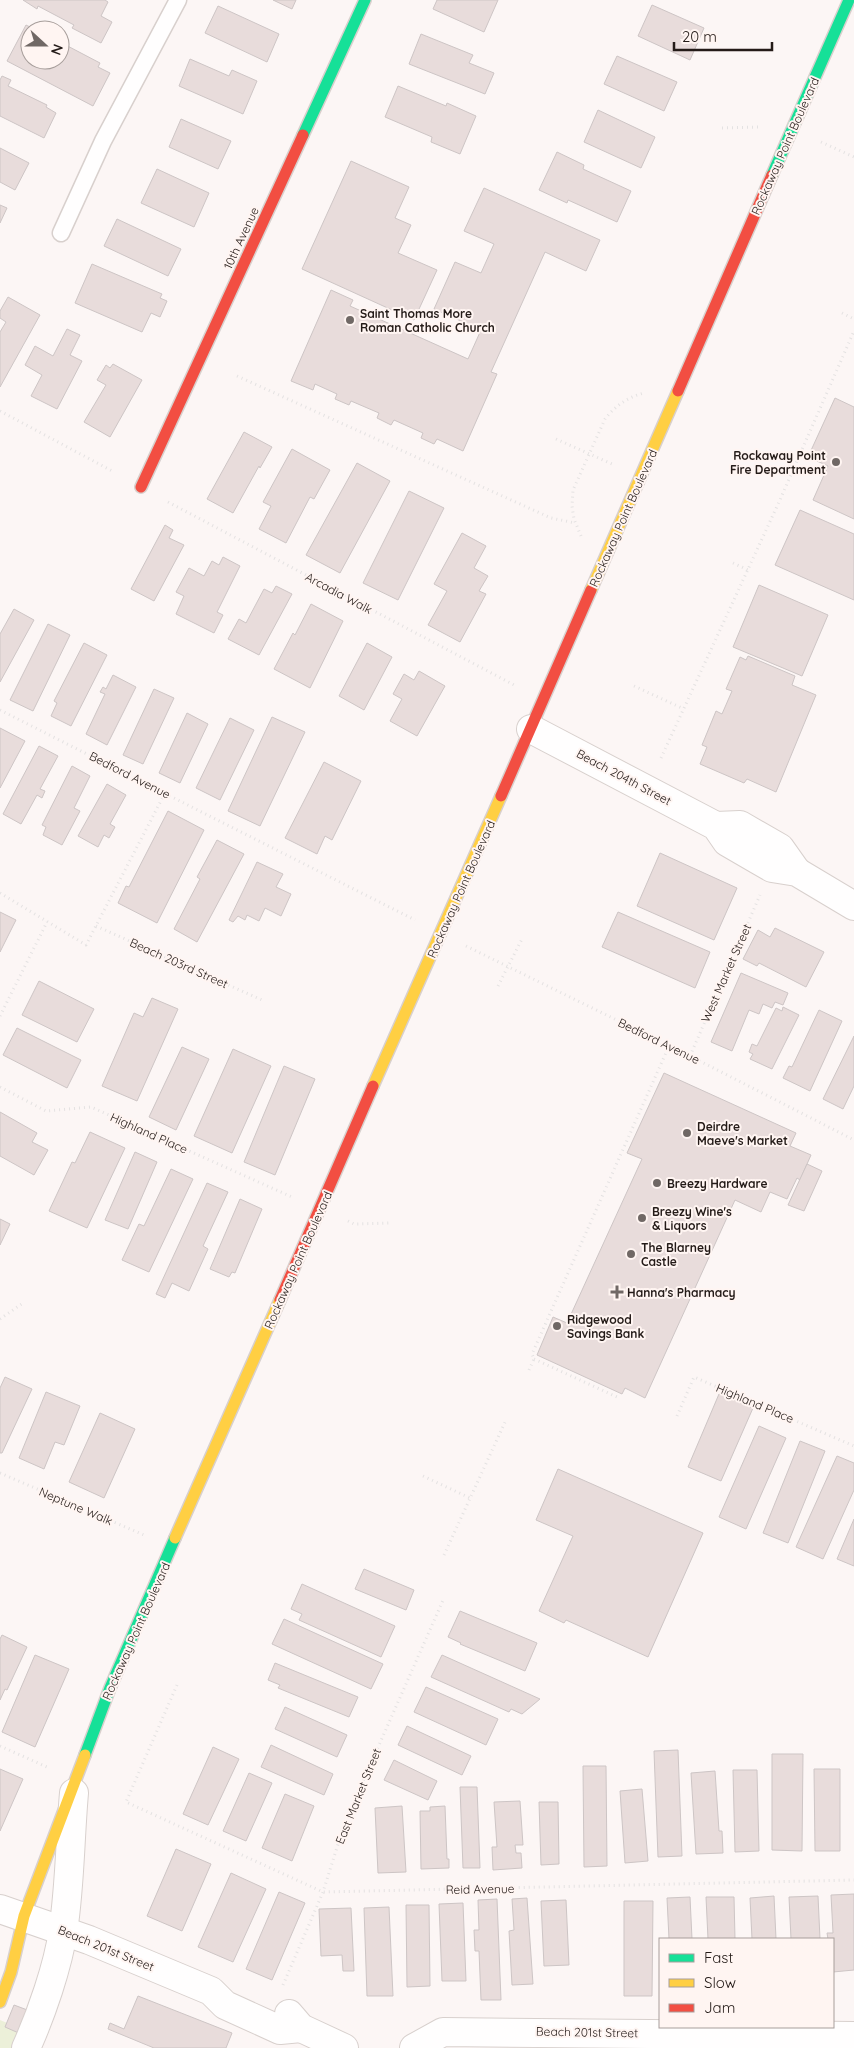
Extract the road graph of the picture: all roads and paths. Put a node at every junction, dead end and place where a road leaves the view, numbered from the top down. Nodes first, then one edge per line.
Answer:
1 (178, 0) edge
2 (365, 0) edge
3 (849, 0) edge
4 (756, 127) dead end
5 (722, 128) dead end
6 (819, 141) dead end
7 (854, 157) edge
8 (61, 232) dead end
9 (842, 313) dead end
10 (854, 318) edge
11 (854, 331) edge
12 (237, 376) dead end
13 (645, 392) dead end
14 (0, 411) edge
15 (556, 439) dead end
16 (589, 454) junction
17 (620, 467) dead end
18 (120, 475) dead end
19 (141, 487) dead end
20 (162, 498) dead end
21 (575, 522) junction
22 (583, 539) dead end
23 (733, 563) dead end
24 (748, 570) junction
25 (634, 686) dead end
26 (523, 690) dead end
27 (684, 708) junction
28 (0, 710) edge
29 (531, 729) junction
30 (661, 758) dead end
31 (166, 793) junction
32 (762, 890) dead end
33 (0, 893) edge
34 (854, 906) edge
35 (47, 922) junction
36 (422, 924) dead end
37 (96, 926) junction
38 (523, 937) dead end
39 (464, 945) dead end
40 (508, 966) junction
41 (498, 986) dead end
42 (262, 1000) dead end
43 (0, 1016) edge
44 (670, 1046) junction
45 (690, 1056) junction
46 (0, 1087) edge
47 (854, 1140) edge
48 (295, 1198) dead end
49 (392, 1223) dead end
50 (354, 1224) dead end
51 (23, 1303) dead end
52 (0, 1319) edge
53 (534, 1359) junction
54 (529, 1370) dead end
55 (617, 1397) dead end
56 (677, 1416) dead end
57 (506, 1420) dead end
58 (854, 1446) edge
59 (0, 1473) edge
60 (422, 1476) dead end
61 (470, 1498) junction
62 (146, 1536) dead end
63 (444, 1555) dead end
64 (444, 1598) dead end
65 (177, 1685) dead end
66 (0, 1746) edge
67 (63, 1774) junction
68 (854, 1880) edge
69 (323, 1892) junction
70 (12, 1913) edge
71 (63, 1931) junction
72 (5, 1946) dead end
73 (282, 1987) dead end
74 (0, 2002) edge
75 (854, 2036) edge
76 (26, 2048) edge
77 (344, 2048) edge
78 (414, 2048) edge

1 - 8 lane
2 - 19 street, 10th Avenue
3 - 29 street, Rockaway Point Boulevard
4 - 5 path
6 - 7 path
9 - 10 path
11 - 24 path
12 - 21 path
13 - 16 path
14 - 18 path
15 - 16 path
16 - 17 path
16 - 21 path
20 - 26 path, Arcadia Walk
21 - 22 path
23 - 24 path
24 - 27 path
25 - 27 path
27 - 30 path
28 - 31 path, Bedford Avenue
29 - 34 street, Beach 204th Street
29 - 67 street, Rockaway Point Boulevard
31 - 36 path, Bedford Avenue
31 - 37 path
32 - 45 path, West Market Street
33 - 35 path
35 - 37 path
35 - 43 path
37 - 42 path, Beach 203rd Street
38 - 40 path
39 - 40 path, Bedford Avenue
40 - 41 path
40 - 44 path, Bedford Avenue
44 - 45 path, Bedford Avenue
44 - 53 path
45 - 47 path, Bedford Avenue
46 - 48 path, Highland Place
49 - 50 path
51 - 52 path
53 - 54 path
53 - 55 path
56 - 58 path, Highland Place
57 - 61 path
59 - 62 path, Neptune Walk
60 - 61 path
61 - 63 path
64 - 69 path, East Market Street
65 - 69 path, Reid Avenue
66 - 67 path
67 - 70 street, Rockaway Point Boulevard
67 - 71 street, Rockaway Point Boulevard
68 - 69 path, Reid Avenue
69 - 73 path, East Market Street
70 - 71 street, Beach 201st Street
70 - 72 street, Rockaway Point Boulevard
70 - 74 street, Rockaway Point Boulevard
71 - 76 street, Rockaway Point Boulevard
71 - 77 street, Beach 201st Street
75 - 78 street, Beach 201st Street

